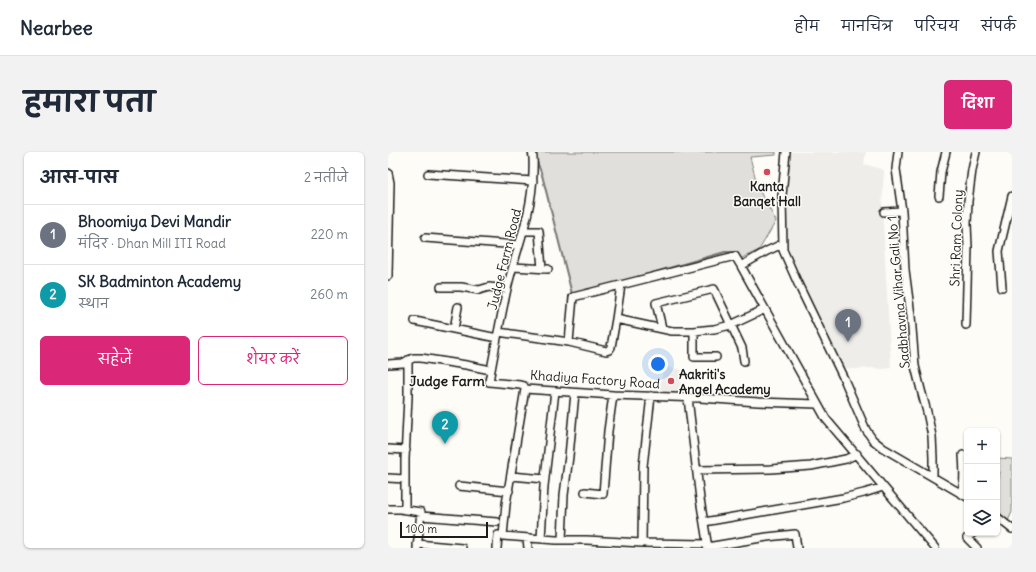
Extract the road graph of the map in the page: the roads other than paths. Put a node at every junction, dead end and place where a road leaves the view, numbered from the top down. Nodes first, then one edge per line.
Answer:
1 (532, 152) edge
2 (786, 152) edge
3 (898, 152) edge
4 (946, 152) edge
5 (976, 152) edge
6 (388, 173) edge
7 (428, 174) dead end
8 (533, 181) junction
9 (939, 196) dead end
10 (1012, 196) edge
11 (902, 211) junction
12 (884, 212) dead end
13 (524, 231) junction
14 (425, 238) dead end
15 (782, 244) junction
16 (519, 245) junction
17 (741, 266) junction
18 (513, 268) junction
19 (388, 274) edge
20 (621, 285) junction
21 (441, 287) dead end
22 (1002, 287) dead end
23 (507, 289) junction
24 (458, 307) dead end
25 (765, 309) junction
26 (616, 319) junction
27 (415, 321) dead end
28 (732, 325) junction
29 (966, 325) dead end
30 (662, 328) junction
31 (454, 329) junction
32 (694, 331) junction
33 (498, 335) junction
34 (569, 342) junction
35 (716, 357) dead end
36 (408, 360) junction
37 (744, 362) dead end
38 (388, 364) edge
39 (491, 370) junction
40 (525, 389) junction
41 (555, 391) junction
42 (575, 393) junction
43 (613, 395) junction
44 (651, 396) junction
45 (688, 398) junction
46 (817, 404) junction
47 (388, 449) edge
48 (406, 450) junction
49 (856, 454) junction
50 (963, 455) dead end
51 (697, 470) junction
52 (511, 476) junction
53 (964, 476) edge
54 (933, 477) junction
55 (388, 478) edge
56 (405, 479) junction
57 (545, 479) junction
58 (459, 486) dead end
59 (883, 487) junction
60 (509, 491) junction
61 (585, 492) dead end
62 (964, 495) edge
63 (388, 509) edge
64 (405, 510) junction
65 (421, 516) junction
66 (1000, 518) edge
67 (497, 522) dead end
68 (704, 522) junction
69 (1012, 527) edge
70 (503, 536) junction
71 (970, 536) edge
72 (528, 538) junction
73 (541, 539) junction
74 (559, 540) junction
75 (586, 540) junction
76 (642, 543) junction
77 (742, 545) edge
78 (417, 546) edge
79 (654, 546) edge
80 (707, 546) edge
81 (436, 547) edge
82 (462, 548) edge
83 (497, 548) edge
84 (528, 548) edge
85 (556, 548) edge
86 (587, 548) edge
87 (797, 548) edge
88 (936, 548) edge
89 (977, 548) edge

1 - 8 street, Judge Farm Road
2 - 15 street
3 - 11 street, Sadbhavna Vihar Gali No 1
4 - 9 street
5 - 29 street, Shri Ram Colony
6 - 19 street
7 - 8 street
8 - 13 street, Judge Farm Road
10 - 22 street
11 - 12 street
11 - 54 street, Sadbhavna Vihar Gali No 1
13 - 16 street, Judge Farm Road
13 - 18 street
14 - 16 street
15 - 17 street
15 - 54 street
16 - 18 street, Judge Farm Road
17 - 20 street
17 - 25 street
18 - 23 street, Judge Farm Road
20 - 26 street
20 - 34 street
21 - 23 street
23 - 33 street, Judge Farm Road
24 - 31 street
25 - 28 street
25 - 46 street
26 - 30 street
26 - 34 street
27 - 31 street
28 - 30 street
28 - 32 street
28 - 37 street
30 - 32 street
31 - 33 street
32 - 35 street
33 - 34 street
33 - 39 street, Judge Farm Road
36 - 38 street
36 - 39 street
36 - 48 street
39 - 40 street, Khadiya Factory Road
40 - 41 street, Khadiya Factory Road
40 - 52 street
41 - 42 street, Khadiya Factory Road
41 - 57 street
42 - 43 street, Khadiya Factory Road
42 - 74 street
43 - 44 street, Khadiya Factory Road
43 - 61 street
44 - 45 street, Khadiya Factory Road
44 - 76 street
45 - 46 street, Khadiya Factory Road
45 - 51 street
46 - 49 street
47 - 48 street
48 - 56 street
49 - 51 street
49 - 59 street
50 - 53 street
51 - 68 street
52 - 57 street
52 - 60 street
54 - 62 street
55 - 56 street
56 - 64 street
57 - 73 street
58 - 60 street
59 - 68 street
59 - 88 street
60 - 70 street
63 - 64 street
64 - 65 street
65 - 67 street
65 - 78 street
66 - 69 street
68 - 80 street
70 - 72 street
70 - 83 street
71 - 89 street
72 - 73 street
72 - 84 street
73 - 74 street
74 - 75 street
74 - 85 street
75 - 76 street
75 - 86 street
76 - 79 street
77 - 80 street
77 - 87 street
78 - 81 street
79 - 80 street
81 - 82 street

